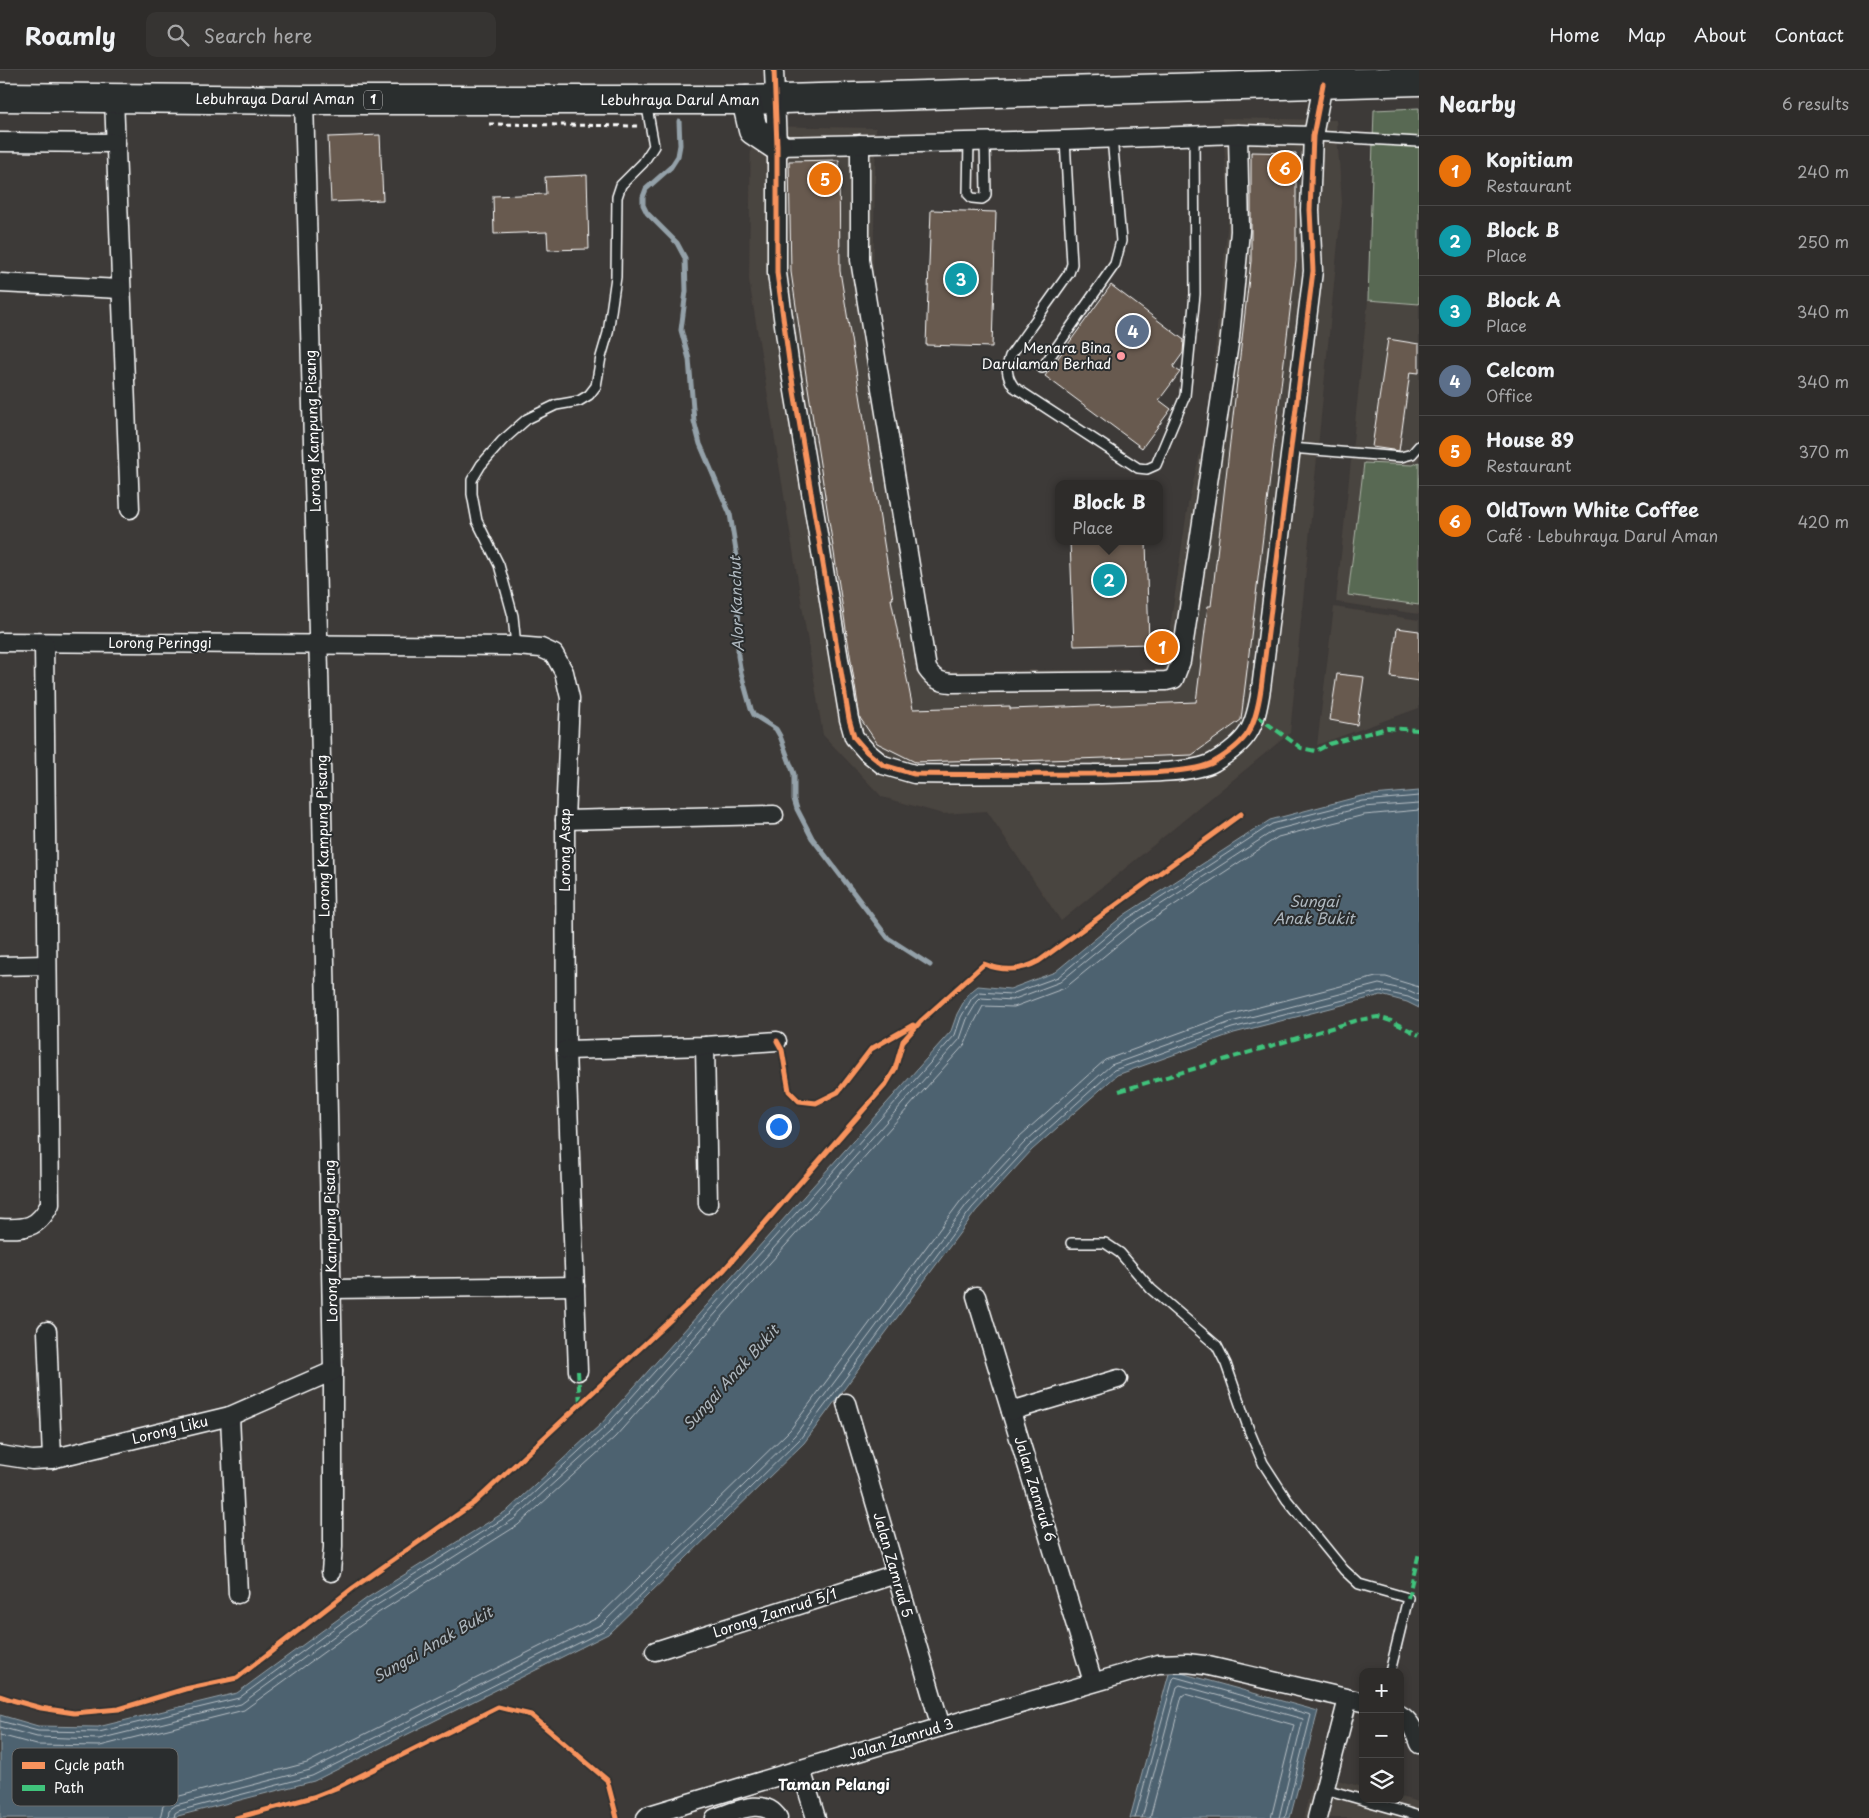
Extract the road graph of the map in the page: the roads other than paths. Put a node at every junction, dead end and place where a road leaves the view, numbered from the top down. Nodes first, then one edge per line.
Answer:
1 (774, 70) edge
2 (1419, 81) edge
3 (1323, 84) junction
4 (0, 97) edge
5 (114, 98) junction
6 (775, 99) junction
7 (304, 100) junction
8 (645, 100) junction
9 (746, 100) junction
10 (1238, 134) junction
11 (1194, 135) junction
12 (1313, 136) junction
13 (1112, 137) junction
14 (1065, 140) junction
15 (977, 141) junction
16 (0, 142) edge
17 (1419, 142) edge
18 (116, 143) junction
19 (860, 144) junction
20 (777, 146) junction
21 (0, 283) edge
22 (120, 289) junction
23 (1042, 368) dead end
24 (1419, 446) edge
25 (1291, 448) junction
26 (130, 509) dead end
27 (0, 642) edge
28 (44, 643) junction
29 (319, 643) junction
30 (516, 646) junction
31 (774, 814) dead end
32 (565, 820) junction
33 (46, 965) junction
34 (0, 966) edge
35 (777, 1041) dead end
36 (705, 1046) junction
37 (566, 1050) junction
38 (708, 1204) dead end
39 (0, 1228) edge
40 (1071, 1243) dead end
41 (575, 1286) junction
42 (332, 1289) junction
43 (976, 1296) dead end
44 (48, 1332) dead end
45 (334, 1371) junction
46 (578, 1371) dead end
47 (1118, 1379) dead end
48 (846, 1403) dead end
49 (1012, 1411) junction
50 (230, 1416) junction
51 (0, 1455) edge
52 (52, 1459) junction
53 (331, 1572) dead end
54 (896, 1574) junction
55 (238, 1594) dead end
56 (655, 1651) dead end
57 (1391, 1668) edge
58 (1094, 1682) junction
59 (1355, 1700) edge
60 (1404, 1717) edge
61 (941, 1727) junction
62 (1419, 1744) edge
63 (801, 1769) junction
64 (1325, 1789) junction
65 (1419, 1816) edge
66 (646, 1818) edge
67 (715, 1818) edge
68 (778, 1818) edge
69 (816, 1818) edge
70 (1317, 1818) edge

1 - 6 street
2 - 3 main road, Lebuhraya Darul Aman / 1
3 - 6 main road, Lebuhraya Darul Aman / 1
3 - 12 street
4 - 5 main road, Lebuhraya Darul Aman / 1
5 - 7 main road, Lebuhraya Darul Aman / 1
5 - 18 street
6 - 9 main road, Lebuhraya Darul Aman / 1
6 - 20 street
7 - 8 main road, Lebuhraya Darul Aman / 1
7 - 29 street, Lorong Kampung Pisang
8 - 9 main road, Lebuhraya Darul Aman / 1
8 - 30 lane
9 - 20 main road
10 - 11 street
10 - 12 street
10 - 19 street
11 - 13 street
11 - 14 lane
12 - 17 lane
12 - 25 street
13 - 14 street
13 - 23 lane
14 - 15 street
15 - 15 lane
15 - 19 street
16 - 18 street
18 - 22 street
19 - 20 street
20 - 25 street
21 - 22 street
22 - 26 street
24 - 25 lane
27 - 28 street, Lorong Peringgi
28 - 29 street, Lorong Peringgi
28 - 33 street
29 - 30 street, Lorong Asap
29 - 42 street, Lorong Kampung Pisang
30 - 32 street, Lorong Asap
31 - 32 street
32 - 37 street, Lorong Asap
33 - 34 street
33 - 39 street
35 - 36 street
36 - 37 street
36 - 38 street
37 - 41 street, Lorong Asap
40 - 57 lane
41 - 42 street
41 - 46 street, Lorong Asap
42 - 45 street, Lorong Kampung Pisang
43 - 49 street, Jalan Zamrud 6
44 - 52 street
45 - 50 street, Lorong Liku
45 - 53 street, Lorong Kampung Pisang
47 - 49 street
48 - 54 street, Jalan Zamrud 5
49 - 58 street, Jalan Zamrud 6
50 - 52 street, Lorong Liku
50 - 55 street
51 - 52 street, Lorong Liku
54 - 56 street, Lorong Zamrud 5/1
54 - 61 street, Jalan Zamrud 5
58 - 59 street, Jalan Zamrud 3
58 - 61 street, Jalan Zamrud 3
59 - 64 street
60 - 62 street
61 - 63 street, Jalan Zamrud 3
63 - 66 street, Jalan Zamrud 3
63 - 69 street
64 - 65 lane
64 - 70 street
67 - 68 street

